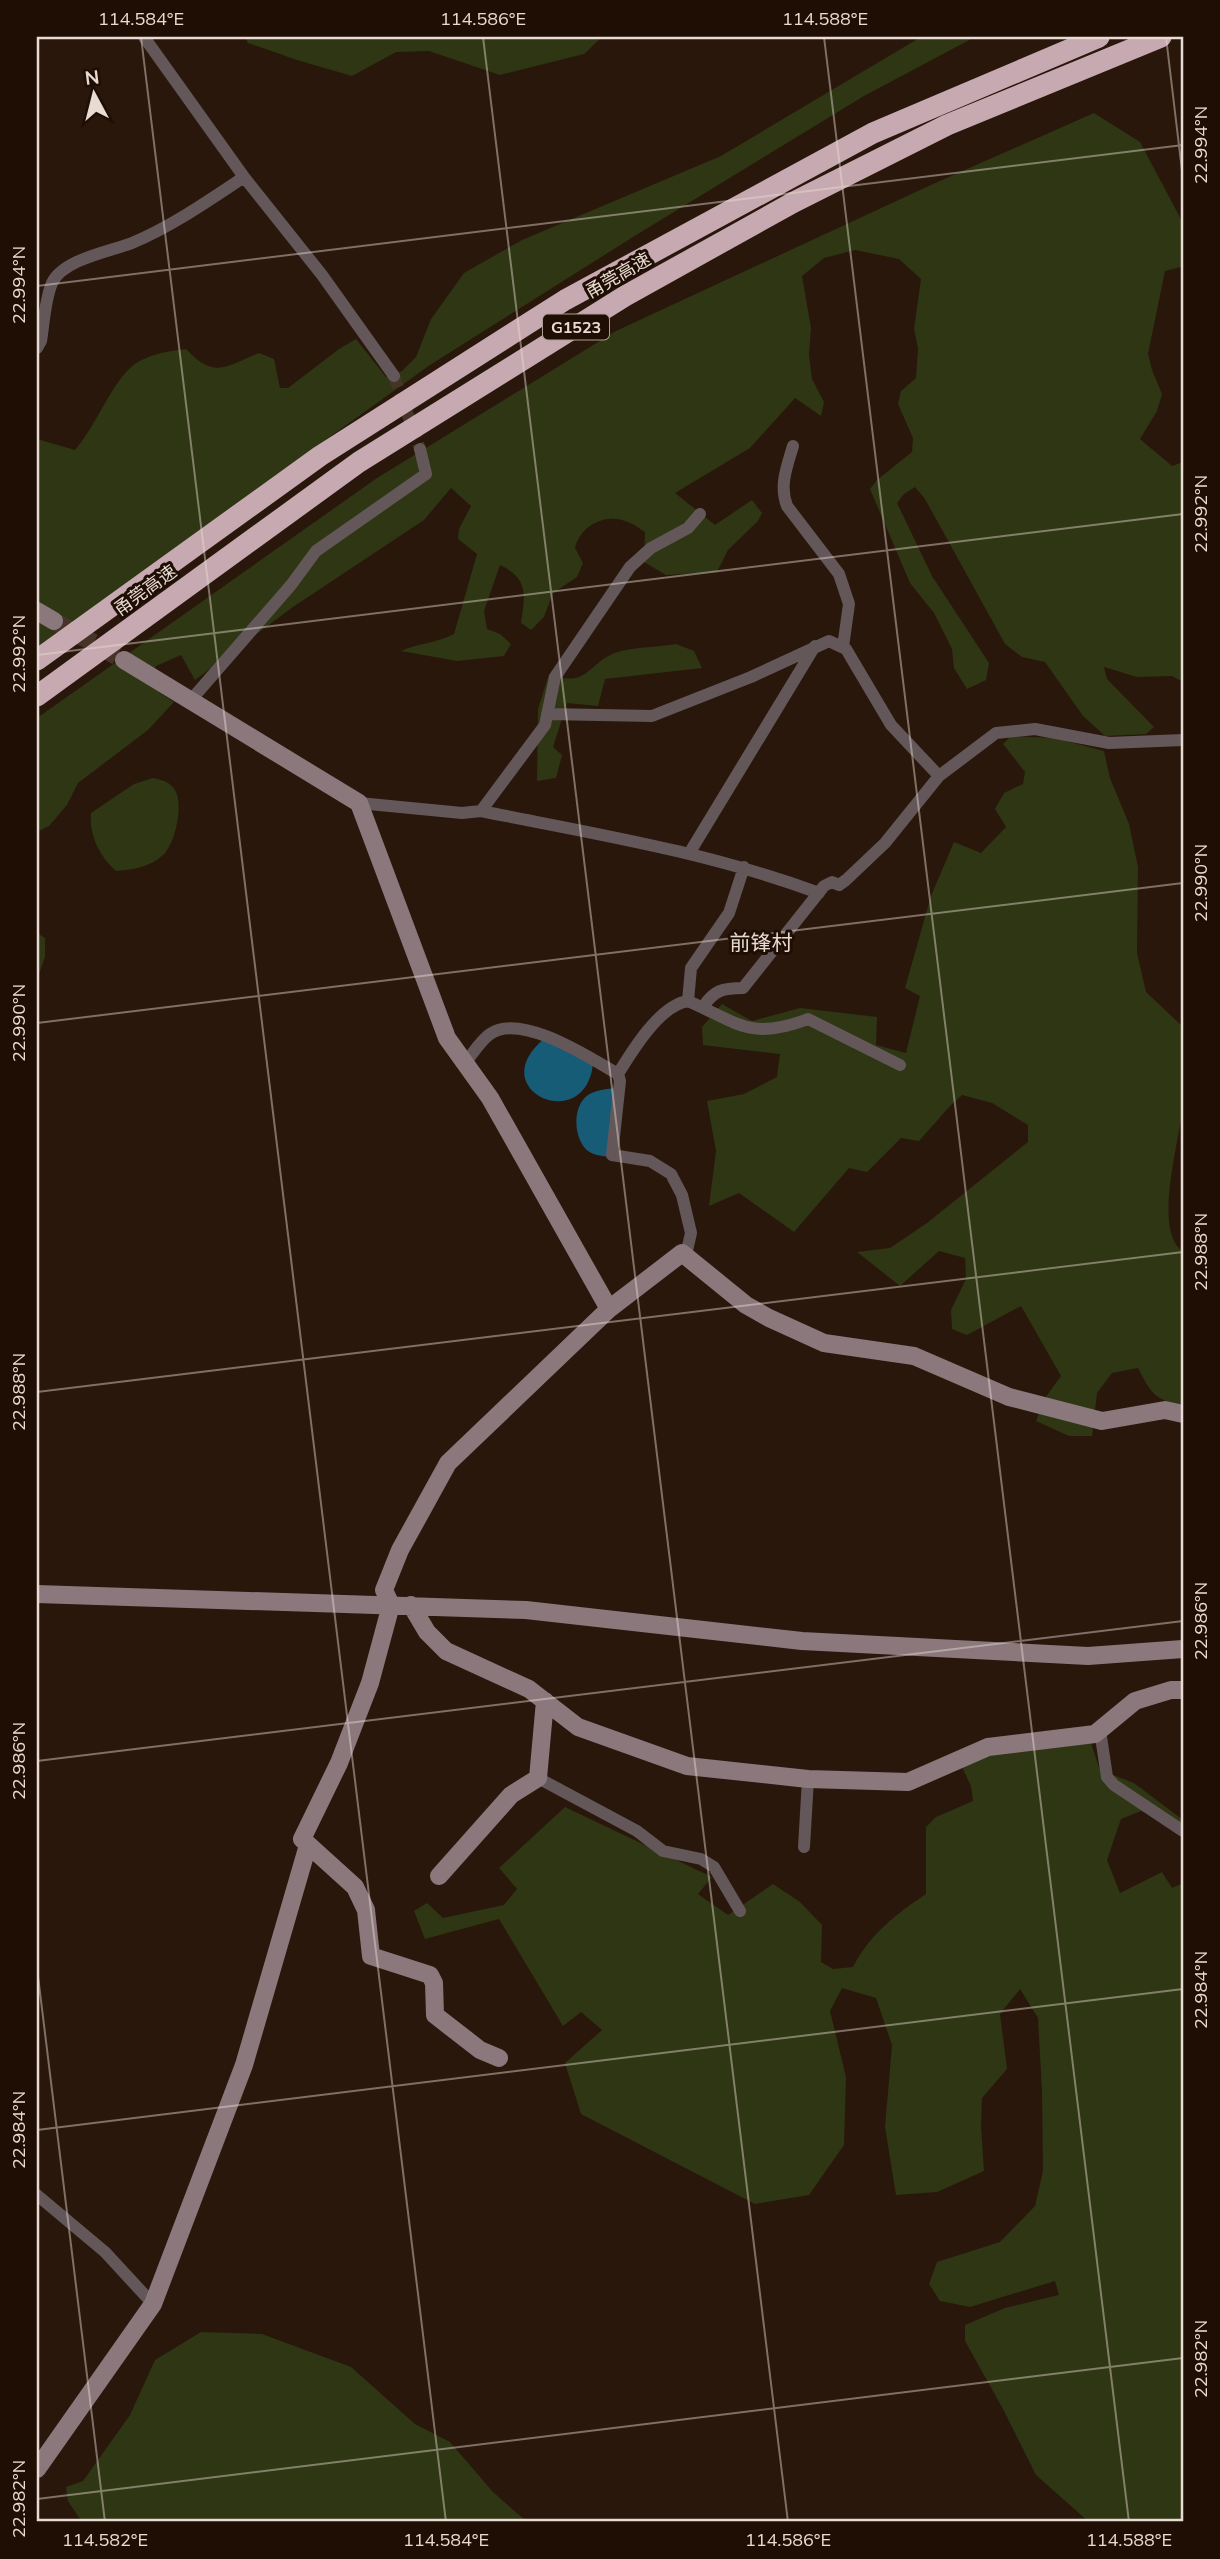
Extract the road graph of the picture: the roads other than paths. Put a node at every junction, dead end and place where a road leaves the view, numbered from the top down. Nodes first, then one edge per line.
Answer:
1 (144, 37) edge
2 (1099, 37) edge
3 (1161, 37) edge
4 (244, 177) junction
5 (37, 348) edge
6 (394, 376) tunnel mouth
7 (793, 446) dead end
8 (420, 449) tunnel mouth
9 (700, 514) dead end
10 (37, 611) edge
11 (54, 621) tunnel mouth
12 (815, 645) junction
13 (844, 647) junction
14 (37, 660) edge
15 (124, 660) tunnel mouth
16 (37, 696) edge
17 (191, 700) junction
18 (547, 714) junction
19 (1183, 740) edge
20 (939, 776) junction
21 (359, 803) junction
22 (481, 811) junction
23 (690, 852) junction
24 (744, 867) junction
25 (818, 893) junction
26 (688, 1001) junction
27 (702, 1007) junction
28 (464, 1064) junction
29 (900, 1065) dead end
30 (618, 1074) junction
31 (686, 1255) junction
32 (609, 1309) junction
33 (1183, 1414) edge
34 (37, 1594) edge
35 (391, 1605) junction
36 (411, 1605) junction
37 (1183, 1649) edge
38 (1183, 1690) edge
39 (545, 1701) junction
40 (1100, 1730) junction
41 (538, 1778) junction
42 (808, 1779) junction
43 (1183, 1831) edge
44 (308, 1845) junction
45 (804, 1847) dead end
46 (439, 1875) dead end
47 (740, 1911) dead end
48 (499, 2057) dead end
49 (37, 2195) edge
50 (153, 2304) junction
51 (37, 2469) edge

1 - 4 street
2 - 14 highway, 甬莞高速 / G1523
3 - 16 highway, 甬莞高速 / G1523
4 - 5 street
4 - 6 street
7 - 13 street
8 - 17 street
9 - 18 street
10 - 11 street
12 - 13 street
12 - 18 street
12 - 23 street
13 - 20 street
15 - 17 street
17 - 21 street
18 - 22 street
19 - 20 street
20 - 25 street
21 - 22 street
21 - 28 street
22 - 23 street
23 - 24 street
24 - 25 street
24 - 26 street
25 - 27 street
26 - 27 street
26 - 30 street
27 - 29 street
28 - 30 street
28 - 32 street
30 - 31 street
31 - 32 street
31 - 33 street
32 - 35 street
34 - 35 street
35 - 36 street
35 - 44 street
36 - 37 street
36 - 39 street
38 - 40 street
39 - 41 street
39 - 42 street
40 - 42 street
40 - 43 street
41 - 46 street
41 - 47 street
42 - 45 street
44 - 48 street
44 - 50 street
49 - 50 street
50 - 51 street

